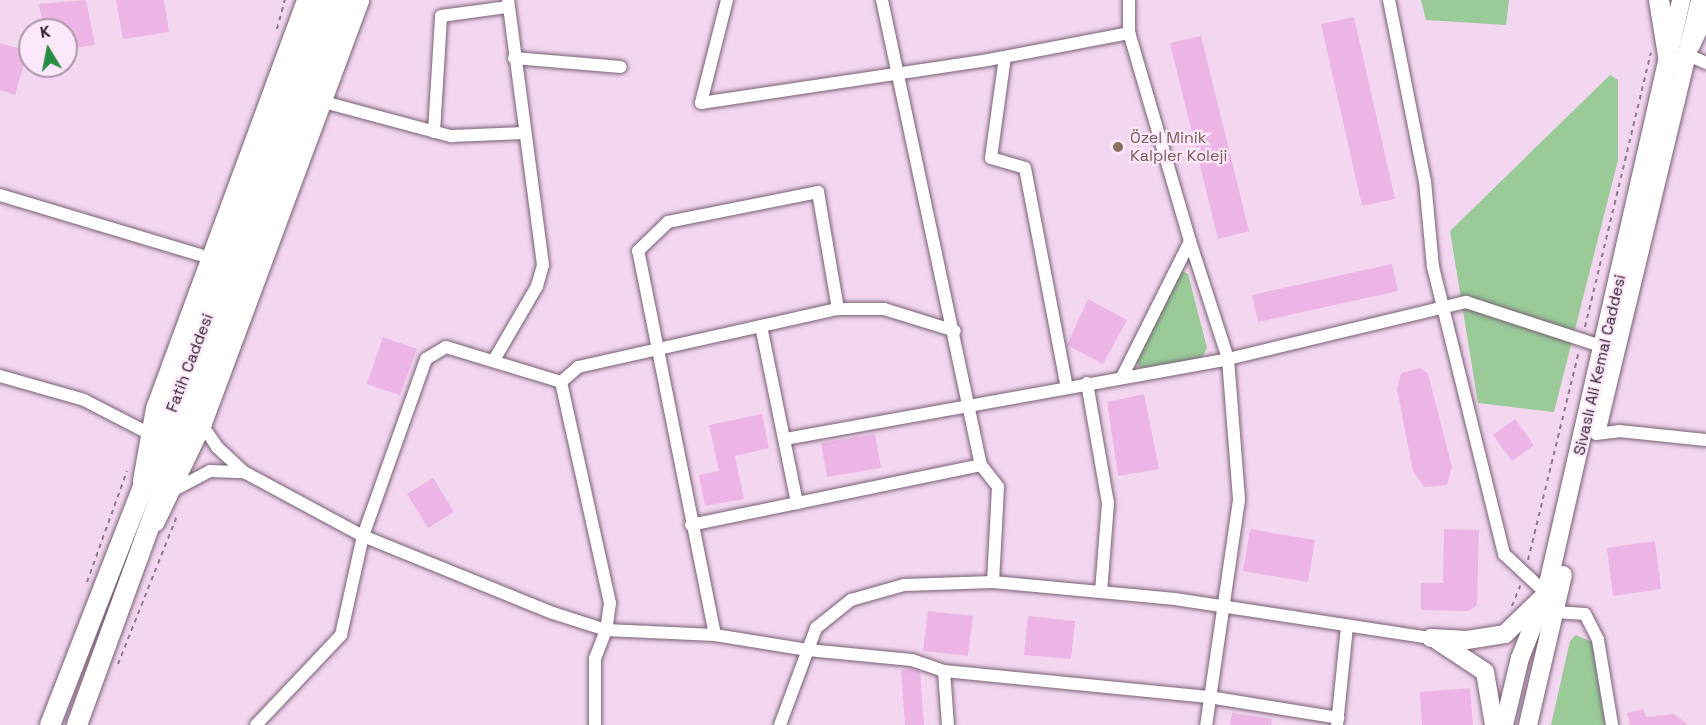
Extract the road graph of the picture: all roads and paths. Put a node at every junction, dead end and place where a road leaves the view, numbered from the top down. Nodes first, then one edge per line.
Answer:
1 (287, 0) edge
2 (308, 0) edge
3 (325, 0) edge
4 (727, 0) edge
5 (882, 0) edge
6 (1129, 0) edge
7 (1389, 0) edge
8 (1659, 0) edge
9 (1681, 0) edge
10 (1700, 0) edge
11 (354, 2) edge
12 (508, 3) edge
13 (1706, 11) edge
14 (1129, 33) junction
15 (293, 37) junction
16 (1651, 51) dead end
17 (1682, 54) junction
18 (1005, 57) junction
19 (514, 58) junction
20 (1706, 63) edge
21 (621, 66) dead end
22 (901, 73) junction
23 (320, 101) junction
24 (434, 132) junction
25 (524, 133) junction
26 (0, 195) edge
27 (1190, 241) junction
28 (200, 255) dead end
29 (1443, 308) junction
30 (838, 309) junction
31 (761, 326) junction
32 (955, 331) junction
33 (1582, 340) junction
34 (1604, 347) junction
35 (661, 352) junction
36 (1228, 359) junction
37 (494, 360) junction
38 (0, 376) edge
39 (1122, 377) junction
40 (561, 382) junction
41 (1087, 383) junction
42 (1067, 388) junction
43 (970, 405) junction
44 (201, 423) junction
45 (150, 434) junction
46 (1596, 434) junction
47 (785, 439) junction
48 (1706, 440) edge
49 (981, 465) junction
50 (244, 472) junction
51 (144, 481) junction
52 (175, 502) junction
53 (797, 503) junction
54 (154, 521) junction
55 (691, 525) junction
56 (363, 536) junction
57 (1525, 573) junction
58 (993, 582) junction
59 (1101, 592) junction
60 (1546, 593) junction
61 (1223, 607) junction
62 (1555, 612) junction
63 (1347, 626) junction
64 (606, 630) junction
65 (715, 635) junction
66 (1500, 635) junction
67 (1431, 638) junction
68 (808, 650) junction
69 (944, 671) junction
70 (114, 672) dead end
71 (1209, 698) junction
72 (1337, 722) edge
73 (260, 724) edge
74 (50, 725) edge
75 (77, 725) edge
76 (595, 725) edge
77 (780, 725) edge
78 (948, 725) edge
79 (1206, 725) edge
80 (1494, 725) edge
81 (1504, 725) edge
82 (1528, 725) edge
83 (1612, 725) edge

1 - 15 highway
2 - 15 highway
3 - 51 main road, Fatih Caddesi
4 - 22 street
5 - 22 street
6 - 14 street
7 - 29 street
8 - 17 main road
9 - 17 main road, Sivaslı Ali Kemal Caddesi
10 - 17 main road, Sivaslı Ali Kemal Caddesi
11 - 23 highway
11 - 54 main road, Fatih Caddesi
12 - 19 street
12 - 24 street
13 - 17 main road
14 - 18 street
14 - 27 street
15 - 45 highway
16 - 33 path
17 - 20 street
17 - 34 main road, Sivaslı Ali Kemal Caddesi
17 - 46 main road, Sivaslı Ali Kemal Caddesi
18 - 22 street
18 - 42 street
19 - 21 street
19 - 25 street
22 - 32 street
23 - 24 street
23 - 44 highway
24 - 25 street
25 - 37 street
26 - 28 street
27 - 36 street
27 - 39 street
29 - 33 street
29 - 36 street
29 - 57 street
30 - 31 street
30 - 32 street
30 - 35 street
31 - 35 street
31 - 47 street
32 - 43 street
33 - 34 street
33 - 57 path
34 - 60 main road, Sivaslı Ali Kemal Caddesi
35 - 40 street
35 - 55 street
36 - 39 street
36 - 61 street
37 - 40 street
37 - 56 street
38 - 45 street
39 - 41 street
40 - 64 street
41 - 42 street
41 - 59 street
42 - 43 street
43 - 47 street
43 - 49 street
44 - 50 street
44 - 52 highway
45 - 51 highway
46 - 48 street
46 - 62 main road, Sivaslı Ali Kemal Caddesi
47 - 53 street
49 - 53 street
49 - 58 street
50 - 52 street
50 - 56 street
51 - 74 main road, Fatih Caddesi
52 - 54 highway
52 - 70 path
53 - 55 street
54 - 75 main road, Fatih Caddesi
55 - 65 street
56 - 64 street
56 - 73 street
57 - 60 street
57 - 66 path
58 - 59 street
58 - 68 street
59 - 61 street
60 - 66 main road
60 - 81 main road, Sivaslı Ali Kemal Caddesi
61 - 63 street
61 - 71 street
62 - 82 main road, Sivaslı Ali Kemal Caddesi
62 - 83 street
63 - 67 street
63 - 72 street
64 - 65 street
64 - 76 street
65 - 68 street
66 - 67 main road
67 - 80 main road
68 - 69 street
68 - 77 street
69 - 71 street
69 - 78 street
71 - 72 street
71 - 79 street

